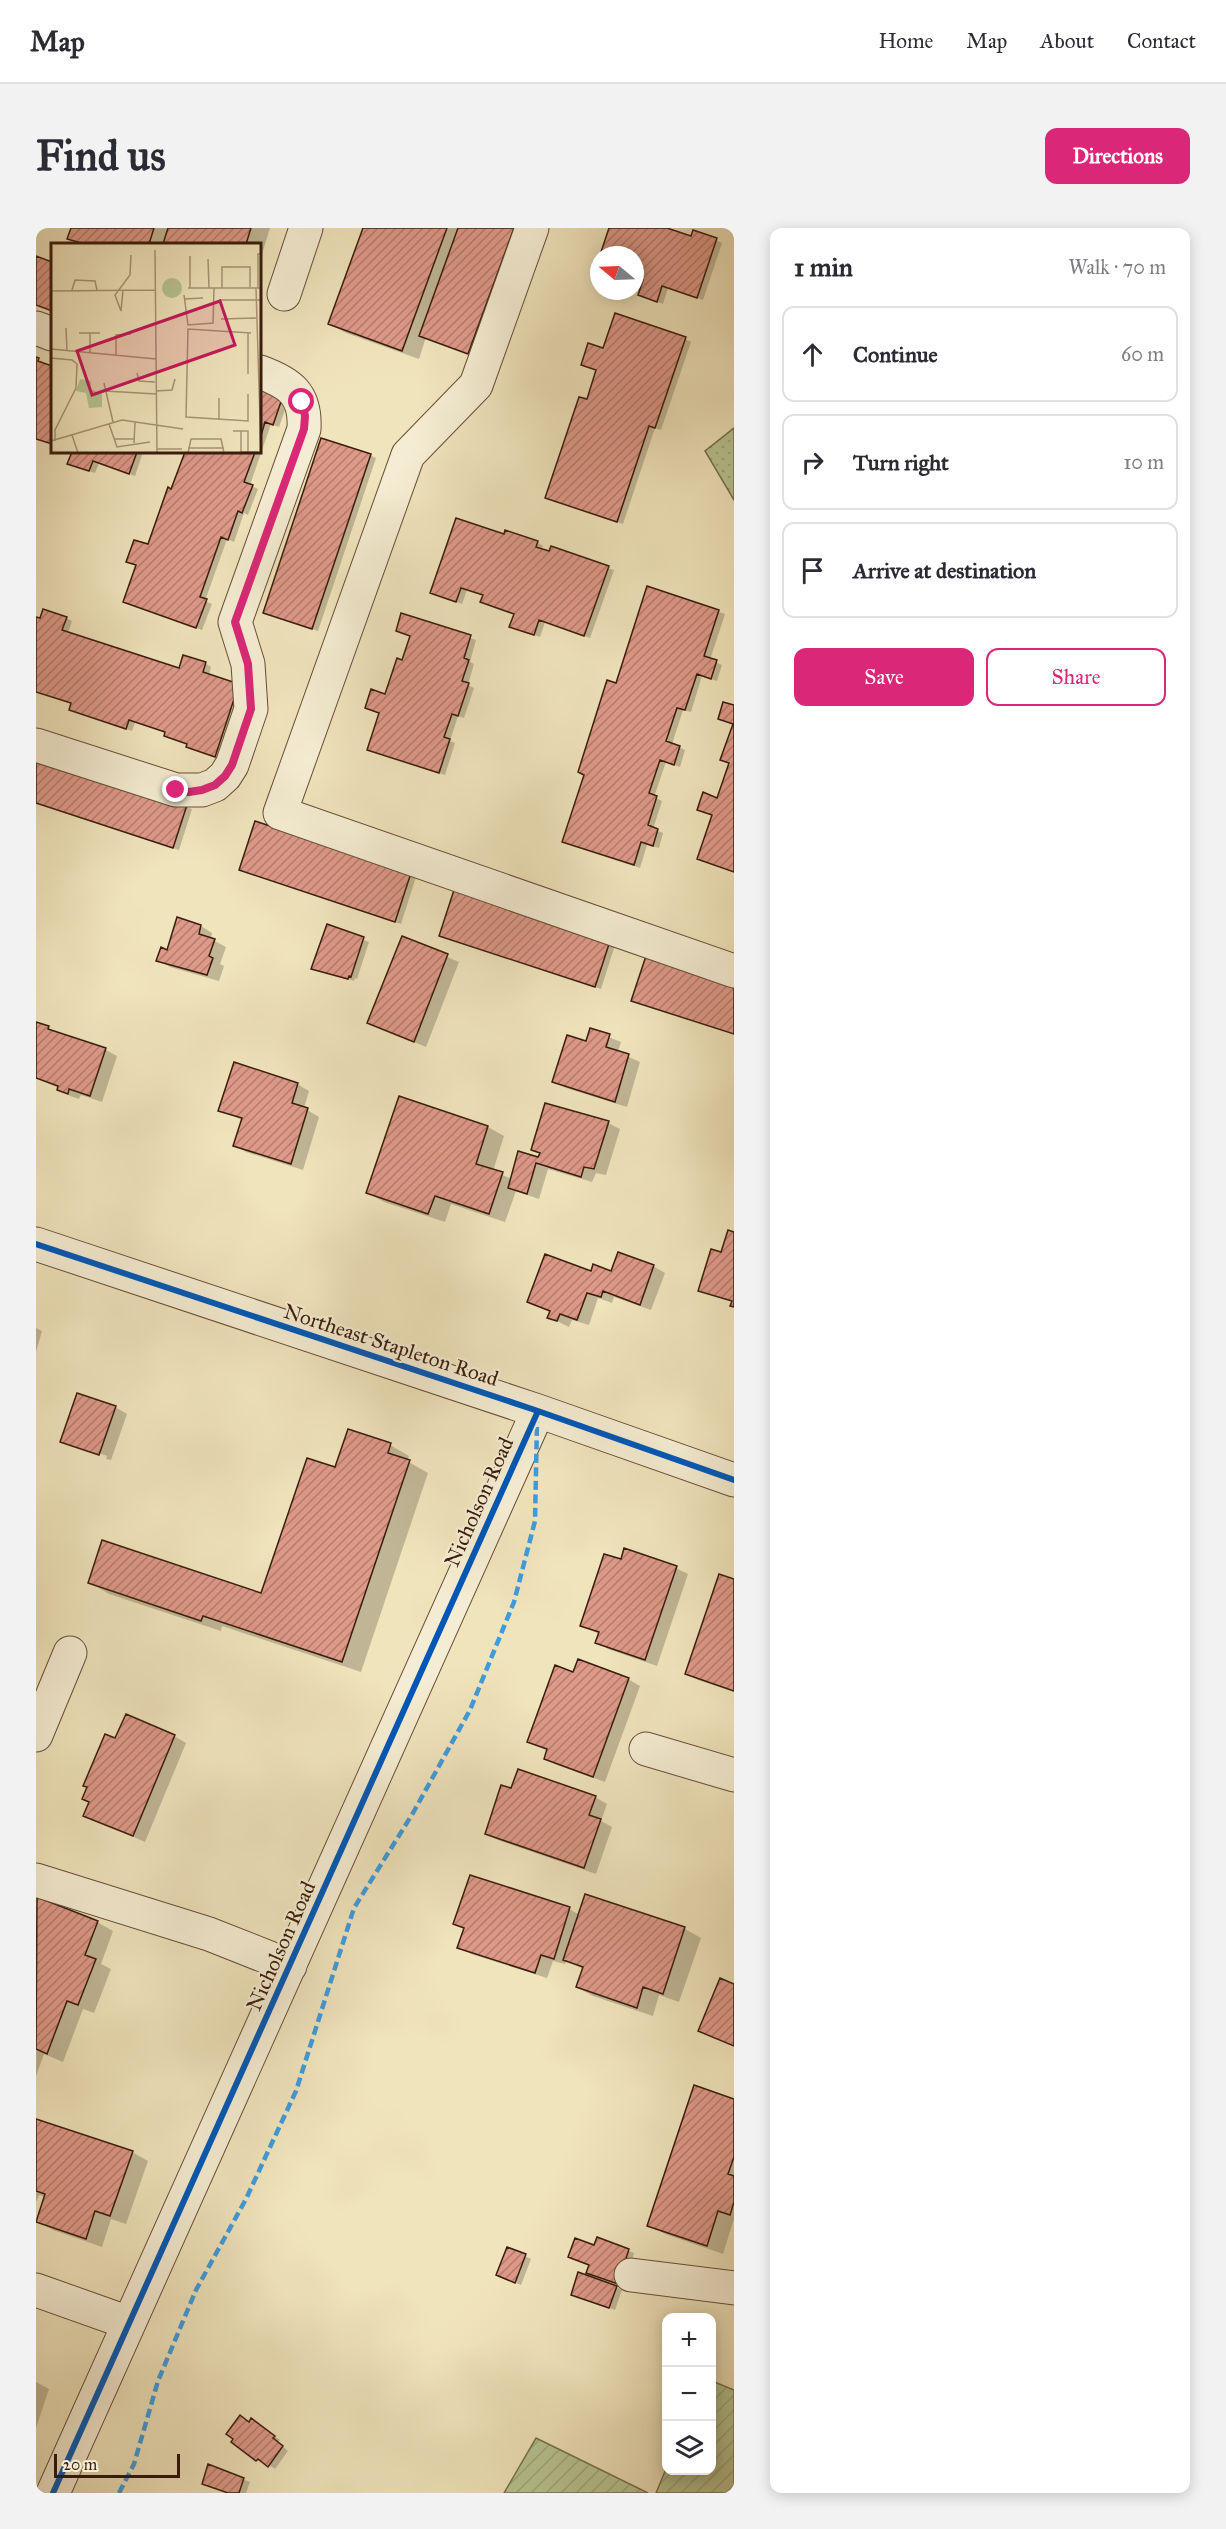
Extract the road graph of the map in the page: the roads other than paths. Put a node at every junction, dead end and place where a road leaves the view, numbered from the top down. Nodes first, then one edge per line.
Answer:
1 (306, 228) edge
2 (532, 228) edge
3 (284, 294) dead end
4 (36, 328) edge
5 (51, 334) edge
6 (261, 372) edge
7 (36, 745) edge
8 (734, 971) edge
9 (36, 1244) edge
10 (538, 1411) junction
11 (734, 1479) edge
12 (70, 1653) dead end
13 (36, 1735) edge
14 (646, 1749) dead end
15 (734, 1775) edge
16 (36, 1880) edge
17 (290, 1966) junction
18 (632, 2275) dead end
19 (734, 2288) edge
20 (36, 2290) edge
21 (129, 2323) junction
22 (53, 2493) edge

1 - 3 street
2 - 8 street
4 - 5 street
6 - 7 street
9 - 10 street, Northeast Stapleton Road
10 - 11 street, Northeast Stapleton Road
10 - 17 street, Nicholson Road
12 - 13 street
14 - 15 street
16 - 17 street
17 - 21 street, Nicholson Road
18 - 19 street
20 - 21 street
21 - 22 street, Nicholson Road

